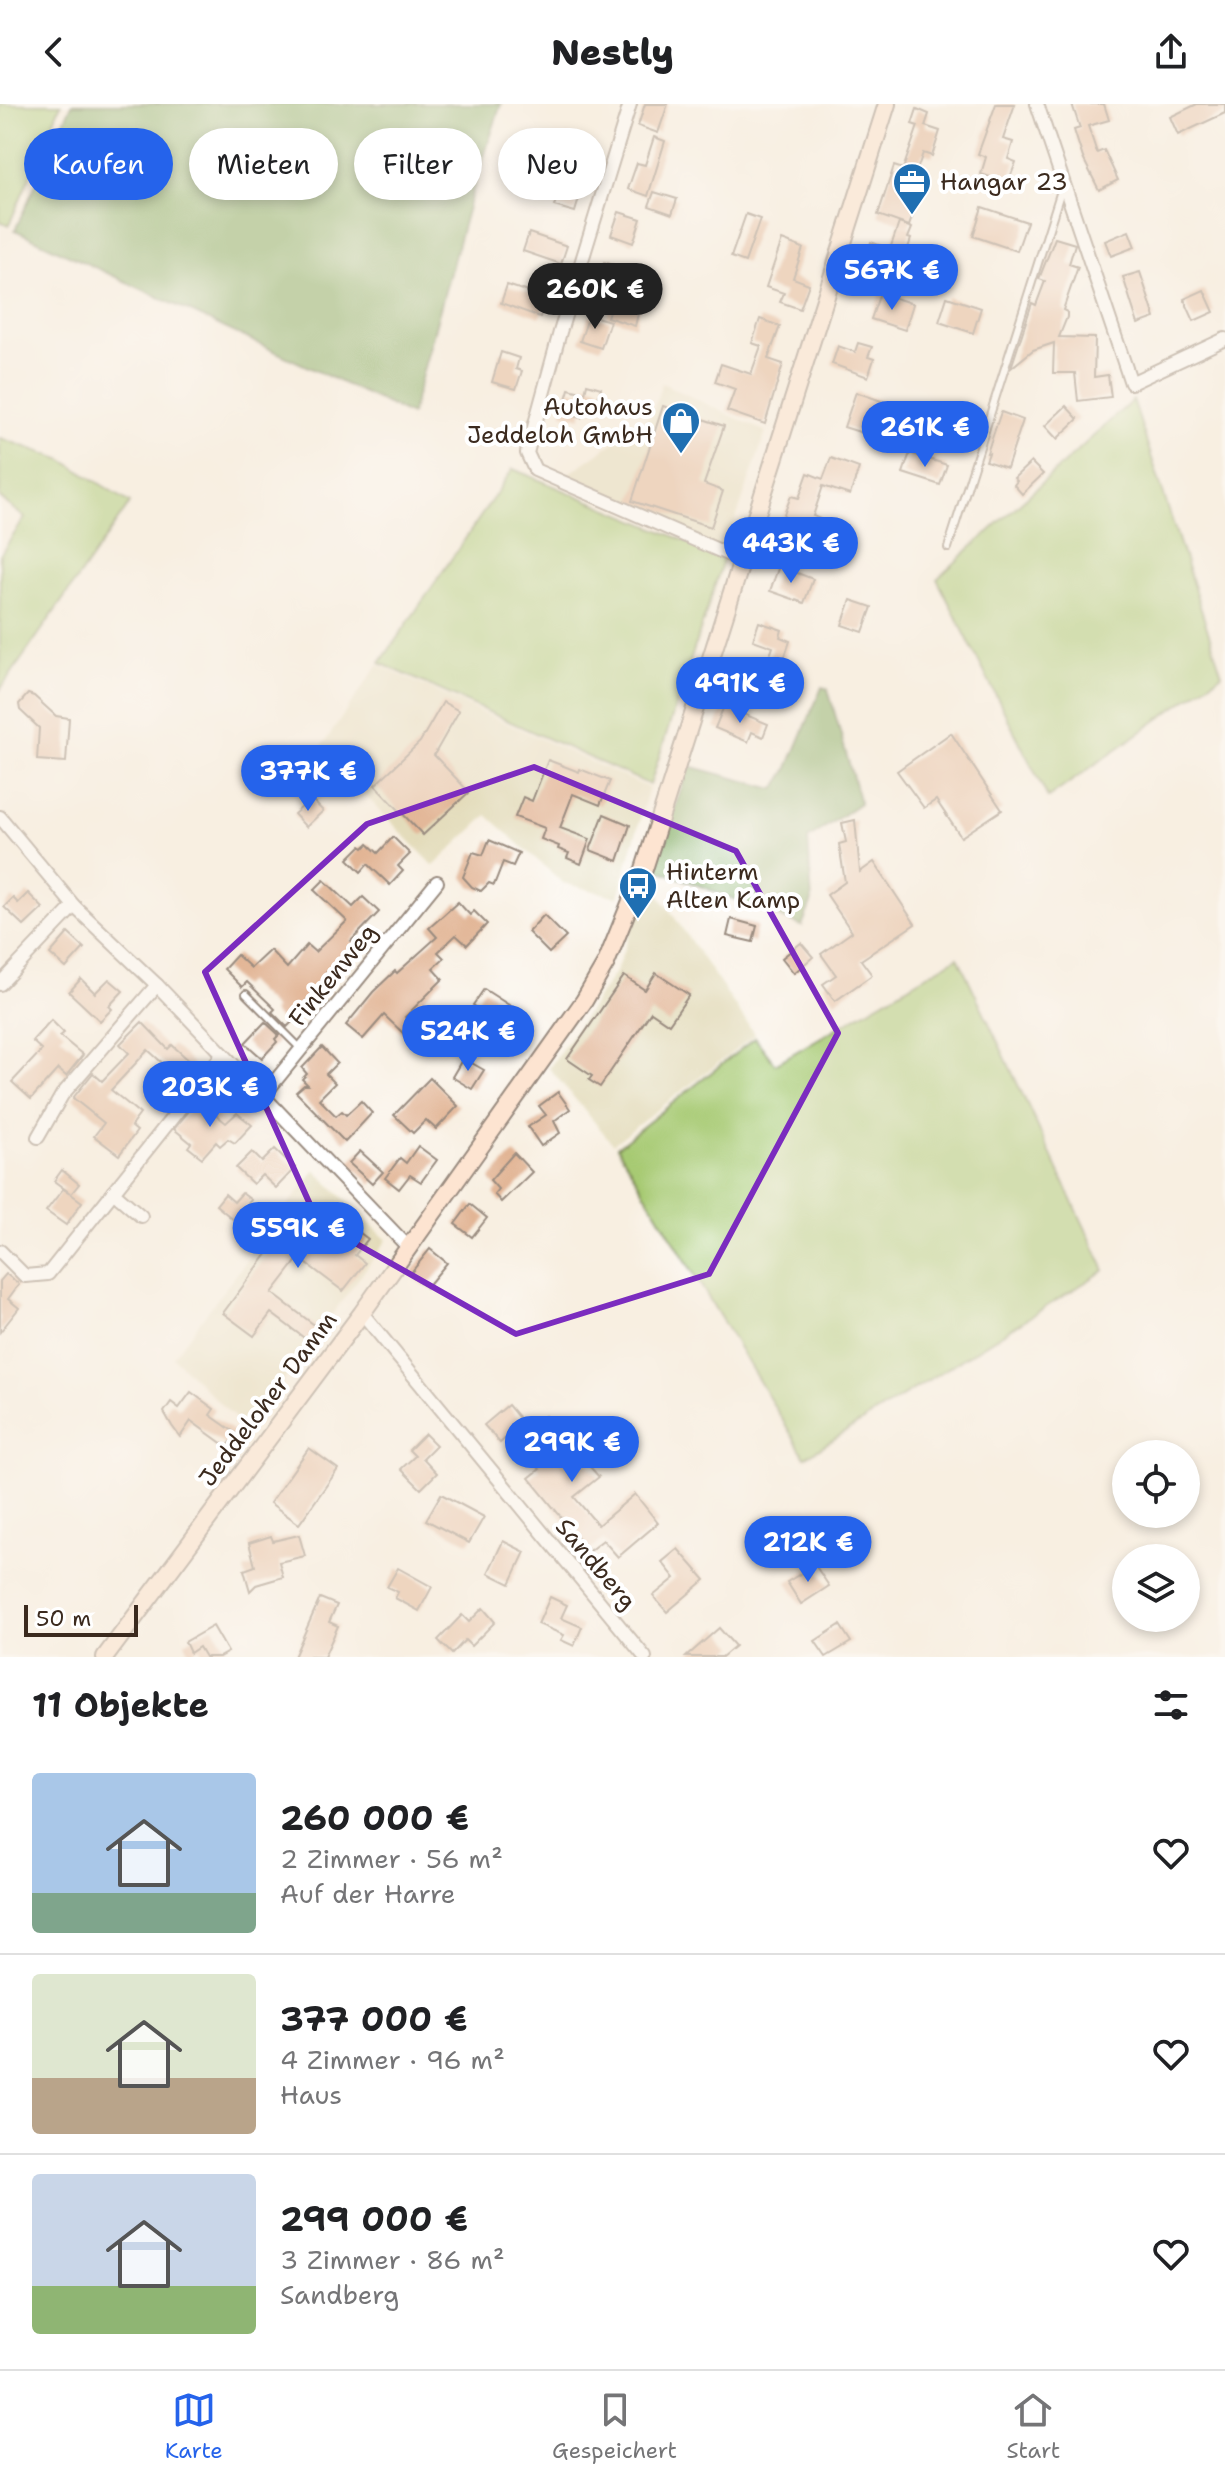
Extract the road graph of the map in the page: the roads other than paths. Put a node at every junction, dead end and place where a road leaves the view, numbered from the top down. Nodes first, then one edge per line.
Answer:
1 (630, 104) edge
2 (887, 104) edge
3 (1037, 104) edge
4 (1064, 181) junction
5 (1225, 339) edge
6 (948, 548) dead end
7 (743, 561) junction
8 (0, 817) edge
9 (437, 882) dead end
10 (74, 906) junction
11 (0, 984) edge
12 (157, 985) junction
13 (246, 994) dead end
14 (301, 1049) junction
15 (223, 1054) junction
16 (263, 1096) junction
17 (38, 1137) dead end
18 (113, 1192) junction
19 (141, 1216) dead end
20 (408, 1247) junction
21 (0, 1251) edge
22 (362, 1313) junction
23 (105, 1657) edge
24 (645, 1657) edge

1 - 7 street
2 - 7 main road, Jeddeloher Damm
3 - 4 street
4 - 5 street
4 - 6 lane
7 - 20 main road, Jeddeloher Damm
8 - 10 street
9 - 14 street, Finkenweg
10 - 11 street
10 - 12 street
12 - 15 street
12 - 17 street
13 - 14 lane
14 - 16 street, Finkenweg
15 - 16 street
15 - 18 street
16 - 20 street
18 - 19 street
18 - 21 street
20 - 22 main road, Jeddeloher Damm
22 - 23 main road, Jeddeloher Damm
22 - 24 street, Sandberg

